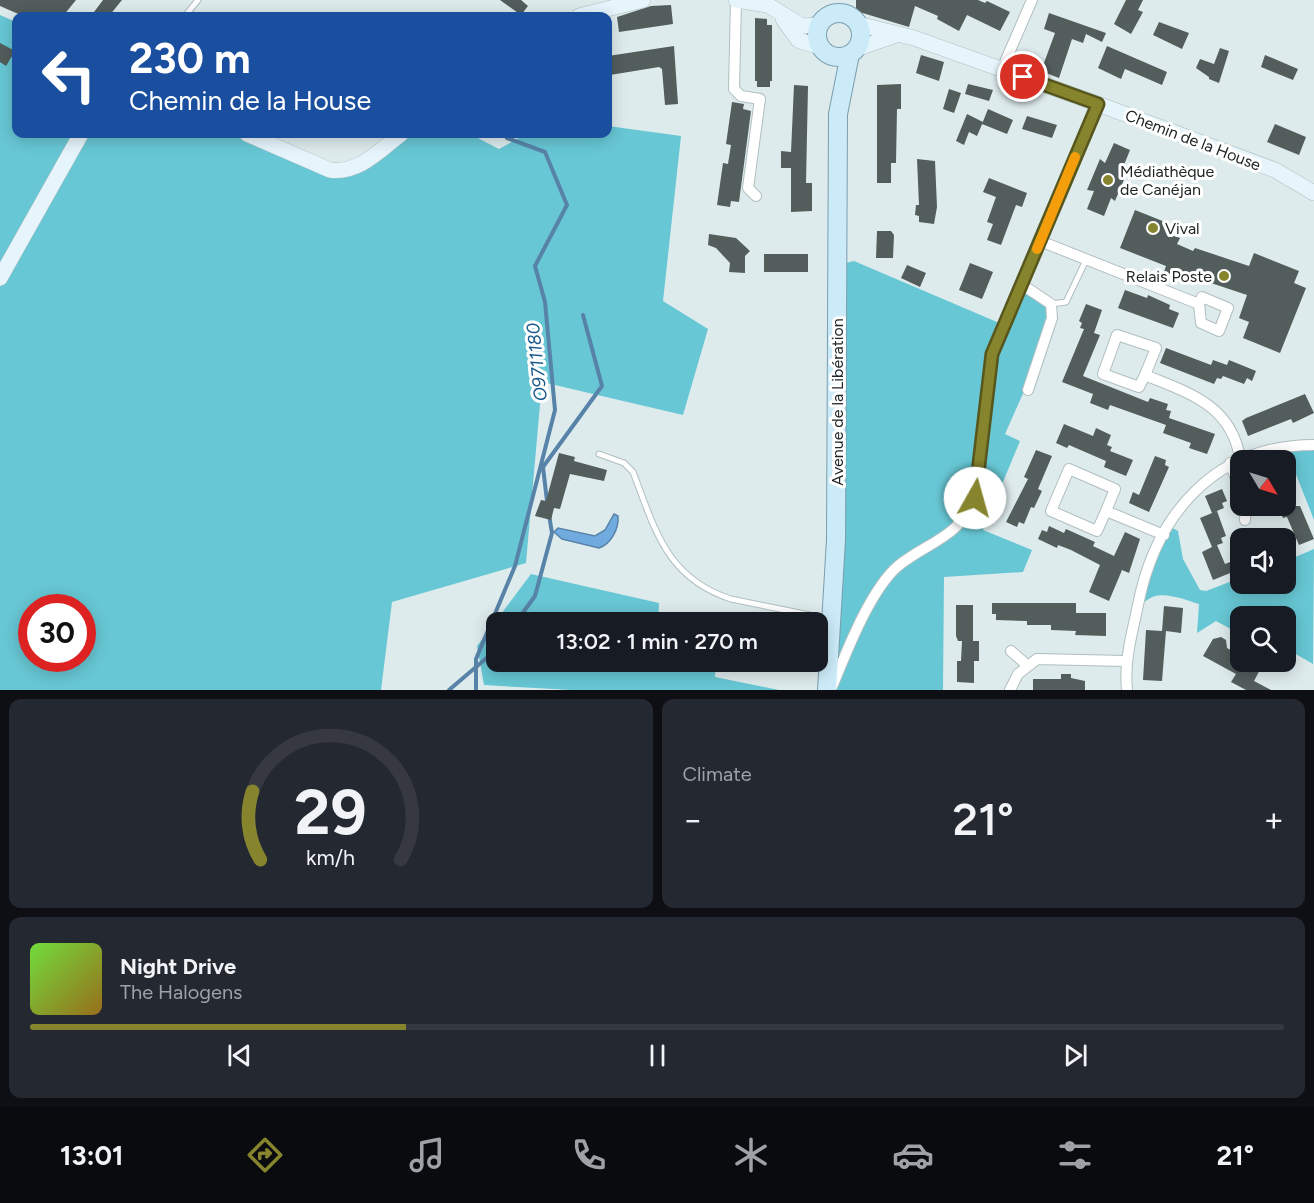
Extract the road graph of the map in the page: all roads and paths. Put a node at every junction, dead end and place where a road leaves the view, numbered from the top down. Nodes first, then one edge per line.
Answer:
1 (198, 0) edge
2 (643, 0) edge
3 (736, 0) edge
4 (1032, 0) edge
5 (778, 11) junction
6 (188, 12) edge
7 (595, 12) edge
8 (827, 14) edge
9 (851, 14) edge
10 (899, 34) junction
11 (839, 52) junction
12 (1002, 69) junction
13 (1098, 104) junction
14 (79, 138) edge
15 (256, 138) edge
16 (396, 138) edge
17 (1314, 193) edge
18 (756, 196) dead end
19 (1040, 242) junction
20 (1087, 260) junction
21 (0, 278) edge
22 (1021, 284) junction
23 (1051, 304) junction
24 (1199, 304) dead end
25 (1145, 375) junction
26 (1028, 390) dead end
27 (1314, 446) edge
28 (1234, 450) edge
29 (1293, 450) edge
30 (599, 454) dead end
31 (1230, 464) edge
32 (1106, 511) junction
33 (1245, 516) edge
34 (1245, 520) dead end
35 (1164, 535) junction
36 (832, 619) junction
37 (1011, 651) dead end
38 (1125, 661) junction
39 (1028, 665) junction
40 (829, 690) edge
41 (1010, 690) edge
42 (1127, 690) edge

1 - 6 lane
2 - 7 street
3 - 5 street
3 - 18 street
4 - 12 street
5 - 8 street
5 - 11 street
8 - 9 main road
8 - 11 main road
9 - 10 street, Chemin de la House
9 - 11 main road
10 - 11 street
10 - 12 street, Chemin de la House
11 - 36 main road, Avenue de la Libération
12 - 13 street, Chemin de la House
13 - 17 street, Chemin de la House
13 - 19 street
14 - 21 street
15 - 16 street
19 - 20 street
19 - 22 street
20 - 23 lane
20 - 24 street
22 - 23 street
22 - 40 street
23 - 26 street
25 - 25 street
25 - 28 street
27 - 29 street
30 - 36 lane
31 - 35 street
32 - 32 street
32 - 35 street
33 - 34 street
35 - 38 street
36 - 40 main road, Avenue de la Libération
37 - 39 street
38 - 39 street
38 - 42 street
39 - 41 street

